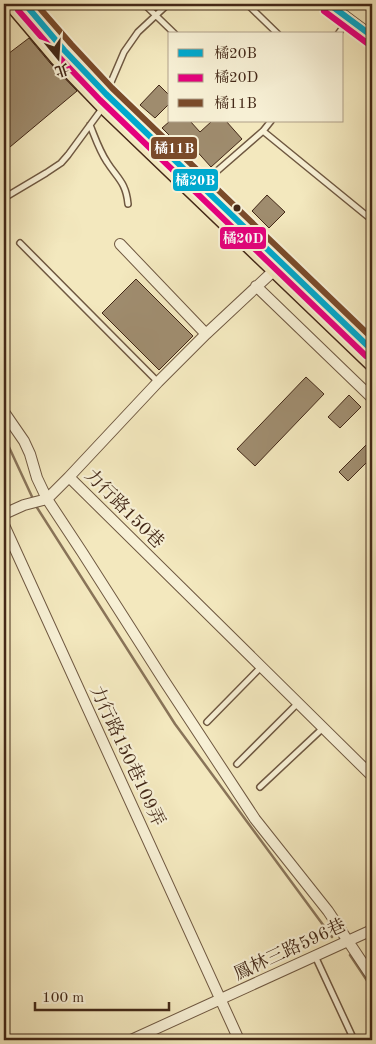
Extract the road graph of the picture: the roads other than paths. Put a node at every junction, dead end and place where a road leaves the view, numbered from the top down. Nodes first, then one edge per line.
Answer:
1 (12, 4) edge
2 (45, 4) edge
3 (144, 4) edge
4 (168, 4) edge
5 (248, 4) edge
6 (329, 4) edge
7 (343, 8) edge
8 (28, 12) edge
9 (156, 15) junction
10 (350, 18) junction
11 (173, 32) edge
12 (276, 32) edge
13 (340, 32) edge
14 (372, 36) edge
15 (105, 100) junction
16 (270, 122) edge
17 (90, 125) junction
18 (263, 130) junction
19 (201, 185) junction
20 (4, 198) edge
21 (128, 204) dead end
22 (372, 220) edge
23 (20, 243) dead end
24 (120, 244) dead end
25 (278, 266) junction
26 (256, 286) junction
27 (206, 334) junction
28 (372, 350) edge
29 (372, 363) edge
30 (158, 382) junction
31 (372, 398) edge
32 (4, 412) edge
33 (69, 477) junction
34 (47, 499) junction
35 (4, 514) edge
36 (4, 525) edge
37 (261, 667) junction
38 (298, 703) junction
39 (207, 722) dead end
40 (323, 728) junction
41 (236, 764) dead end
42 (372, 776) edge
43 (260, 787) dead end
44 (372, 930) edge
45 (349, 941) junction
46 (315, 956) junction
47 (372, 977) edge
48 (220, 1000) junction
49 (131, 1040) edge
50 (239, 1040) edge
51 (354, 1040) edge

1 - 8 main road
2 - 8 lane
3 - 9 lane
4 - 9 lane
5 - 12 lane
6 - 7 street
7 - 10 street
8 - 15 main road
9 - 11 lane
9 - 15 lane
10 - 13 lane
10 - 14 street
15 - 17 lane
15 - 19 main road
15 - 25 main road
16 - 18 lane
17 - 20 lane
17 - 21 lane
18 - 19 lane
18 - 22 lane
19 - 25 main road
23 - 30 lane
24 - 27 street
25 - 26 street, 力行路150巷
25 - 28 main road
25 - 29 main road
26 - 27 street, 力行路150巷
26 - 31 street
27 - 30 street, 力行路150巷
30 - 33 street, 力行路150巷
32 - 34 street
33 - 34 street
33 - 37 street, 力行路150巷
34 - 35 street
34 - 45 street
36 - 48 street, 力行路150巷109弄
37 - 38 street, 力行路150巷
37 - 39 lane
38 - 40 street, 力行路150巷
38 - 41 lane
40 - 42 street, 力行路150巷
40 - 43 lane
44 - 45 street, 鳳林三路596巷
45 - 46 street, 鳳林三路596巷
45 - 47 street
46 - 48 street, 鳳林三路596巷
46 - 51 lane
48 - 49 street, 鳳林三路596巷
48 - 50 street, 力行路150巷109弄

